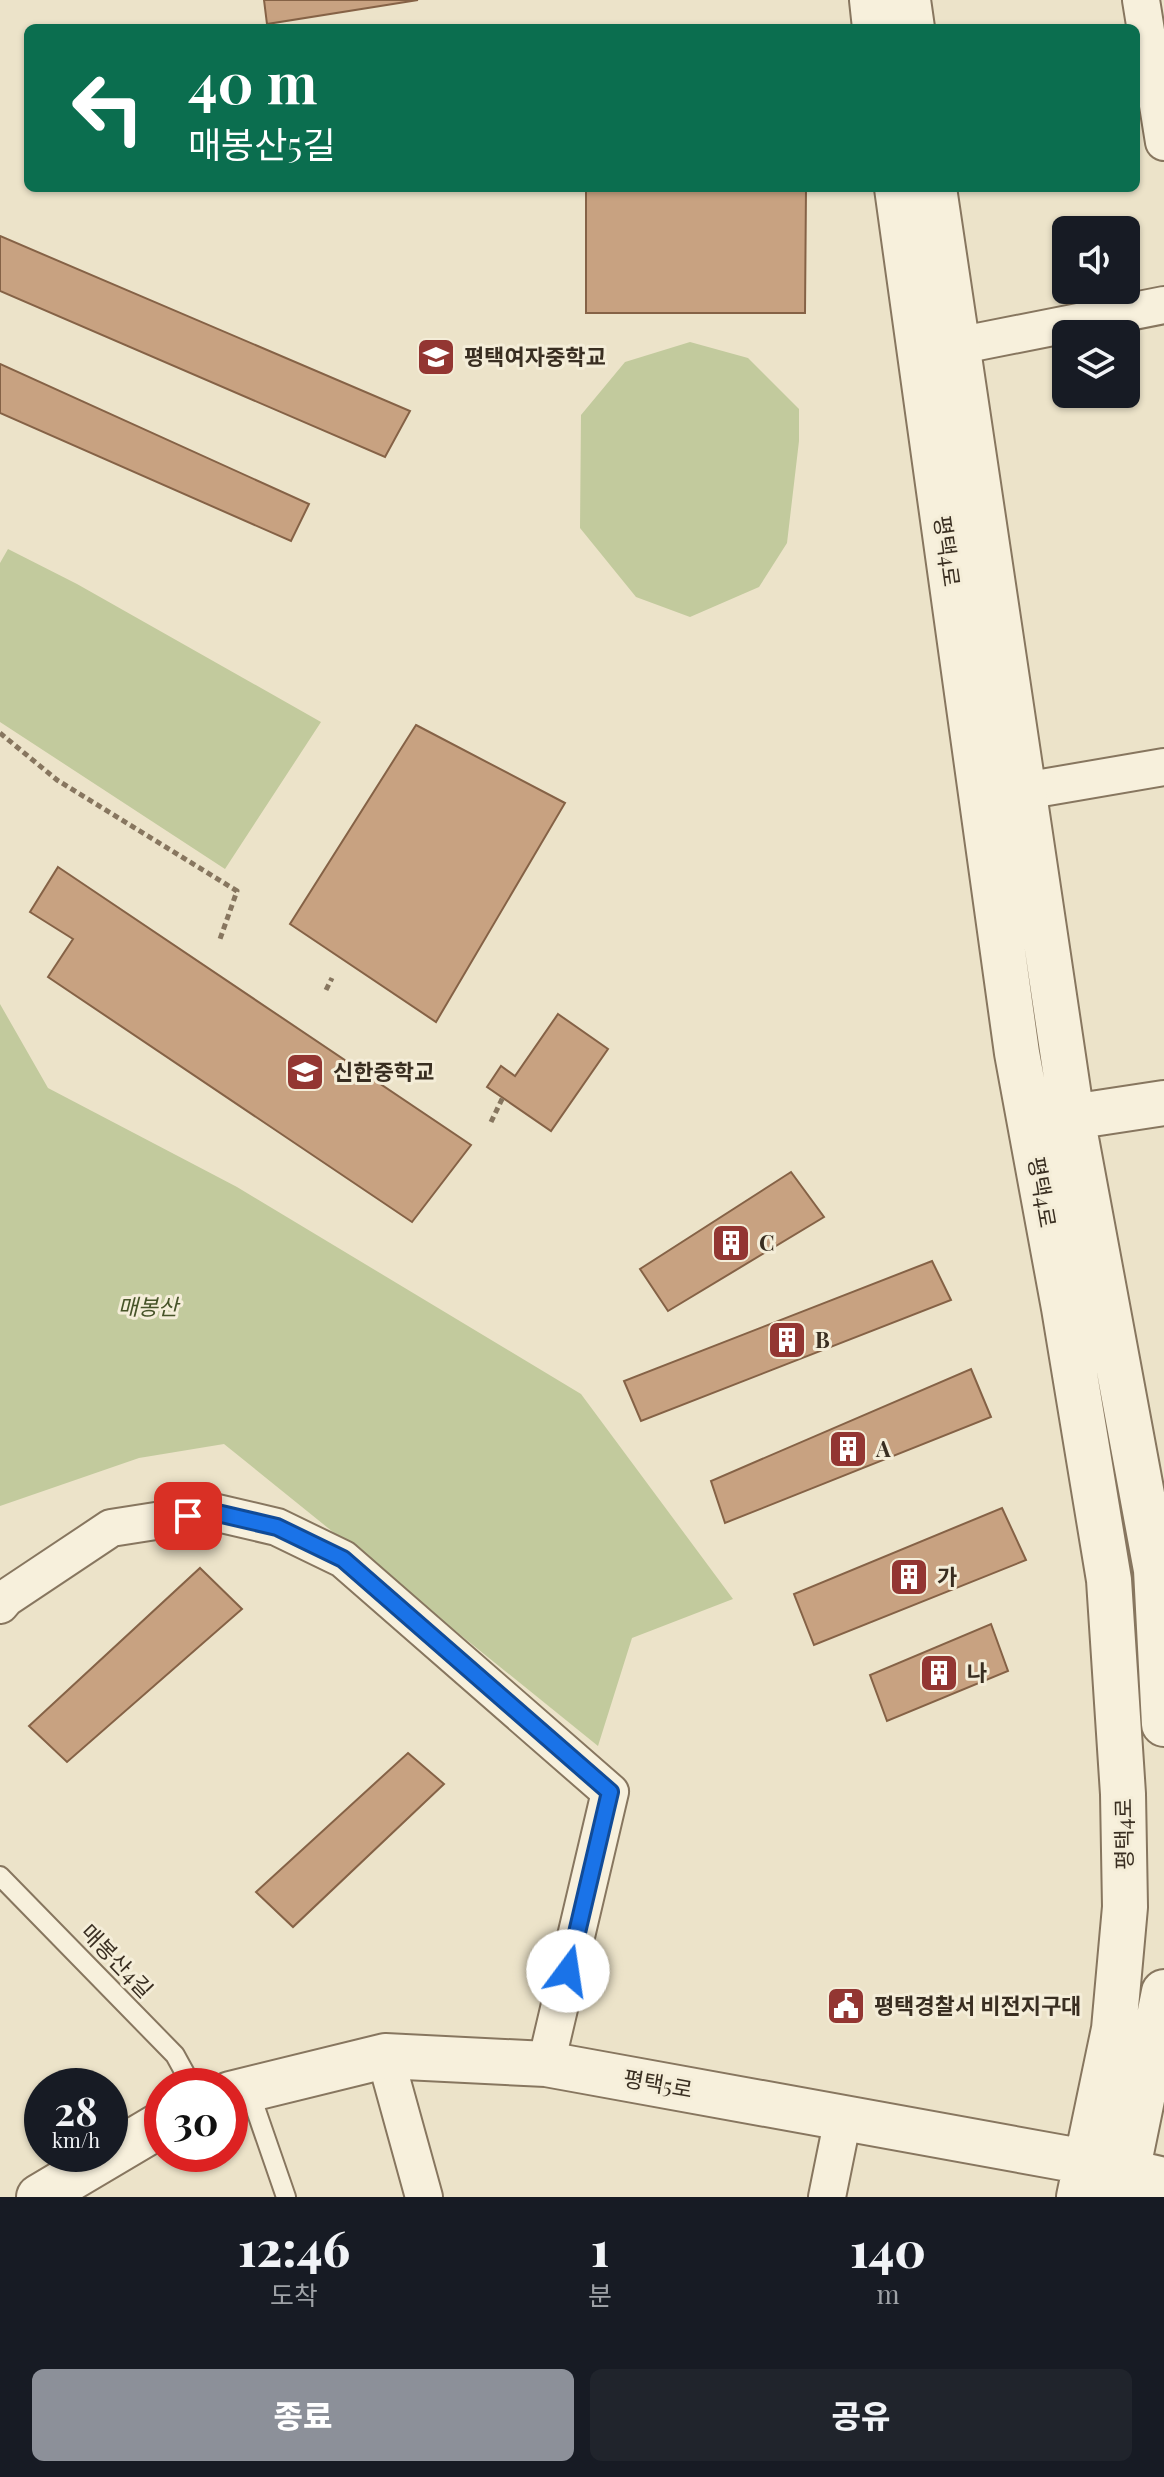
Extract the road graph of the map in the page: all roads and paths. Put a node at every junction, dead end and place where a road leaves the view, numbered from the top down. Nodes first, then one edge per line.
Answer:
1 (872, 0) edge
2 (908, 0) edge
3 (1141, 0) edge
4 (875, 24) edge
5 (911, 24) edge
6 (1164, 142) edge
7 (898, 192) edge
8 (935, 192) edge
9 (1164, 305) edge
10 (957, 346) junction
11 (0, 733) edge
12 (1164, 767) edge
13 (1024, 791) junction
14 (220, 939) dead end
15 (332, 978) dead end
16 (326, 990) dead end
17 (503, 1097) dead end
18 (1164, 1103) edge
19 (1072, 1117) junction
20 (491, 1122) dead end
21 (0, 1605) edge
22 (1164, 1724) edge
23 (0, 1876) edge
24 (1164, 1992) edge
25 (385, 2056) junction
26 (546, 2064) junction
27 (182, 2068) edge
28 (248, 2090) edge
29 (248, 2112) edge
30 (843, 2118) junction
31 (144, 2135) edge
32 (1116, 2182) edge
33 (39, 2197) edge
34 (286, 2197) edge
35 (424, 2197) edge
36 (827, 2197) edge

1 - 4 street
2 - 5 street
3 - 6 street
7 - 32 street, 평택4로
8 - 10 street, 평택4로
9 - 10 street
10 - 13 street, 평택4로
11 - 14 path
12 - 13 street
13 - 19 street, 평택4로
15 - 16 path
17 - 20 path
18 - 19 street
19 - 22 street, 평택4로
21 - 26 street
23 - 27 lane, 매봉산4길
24 - 32 street
25 - 26 street, 평택5로
25 - 28 street, 평택5로
25 - 35 street
26 - 30 street, 평택5로
29 - 34 lane
30 - 32 street, 평택5로
30 - 36 street
31 - 33 street

